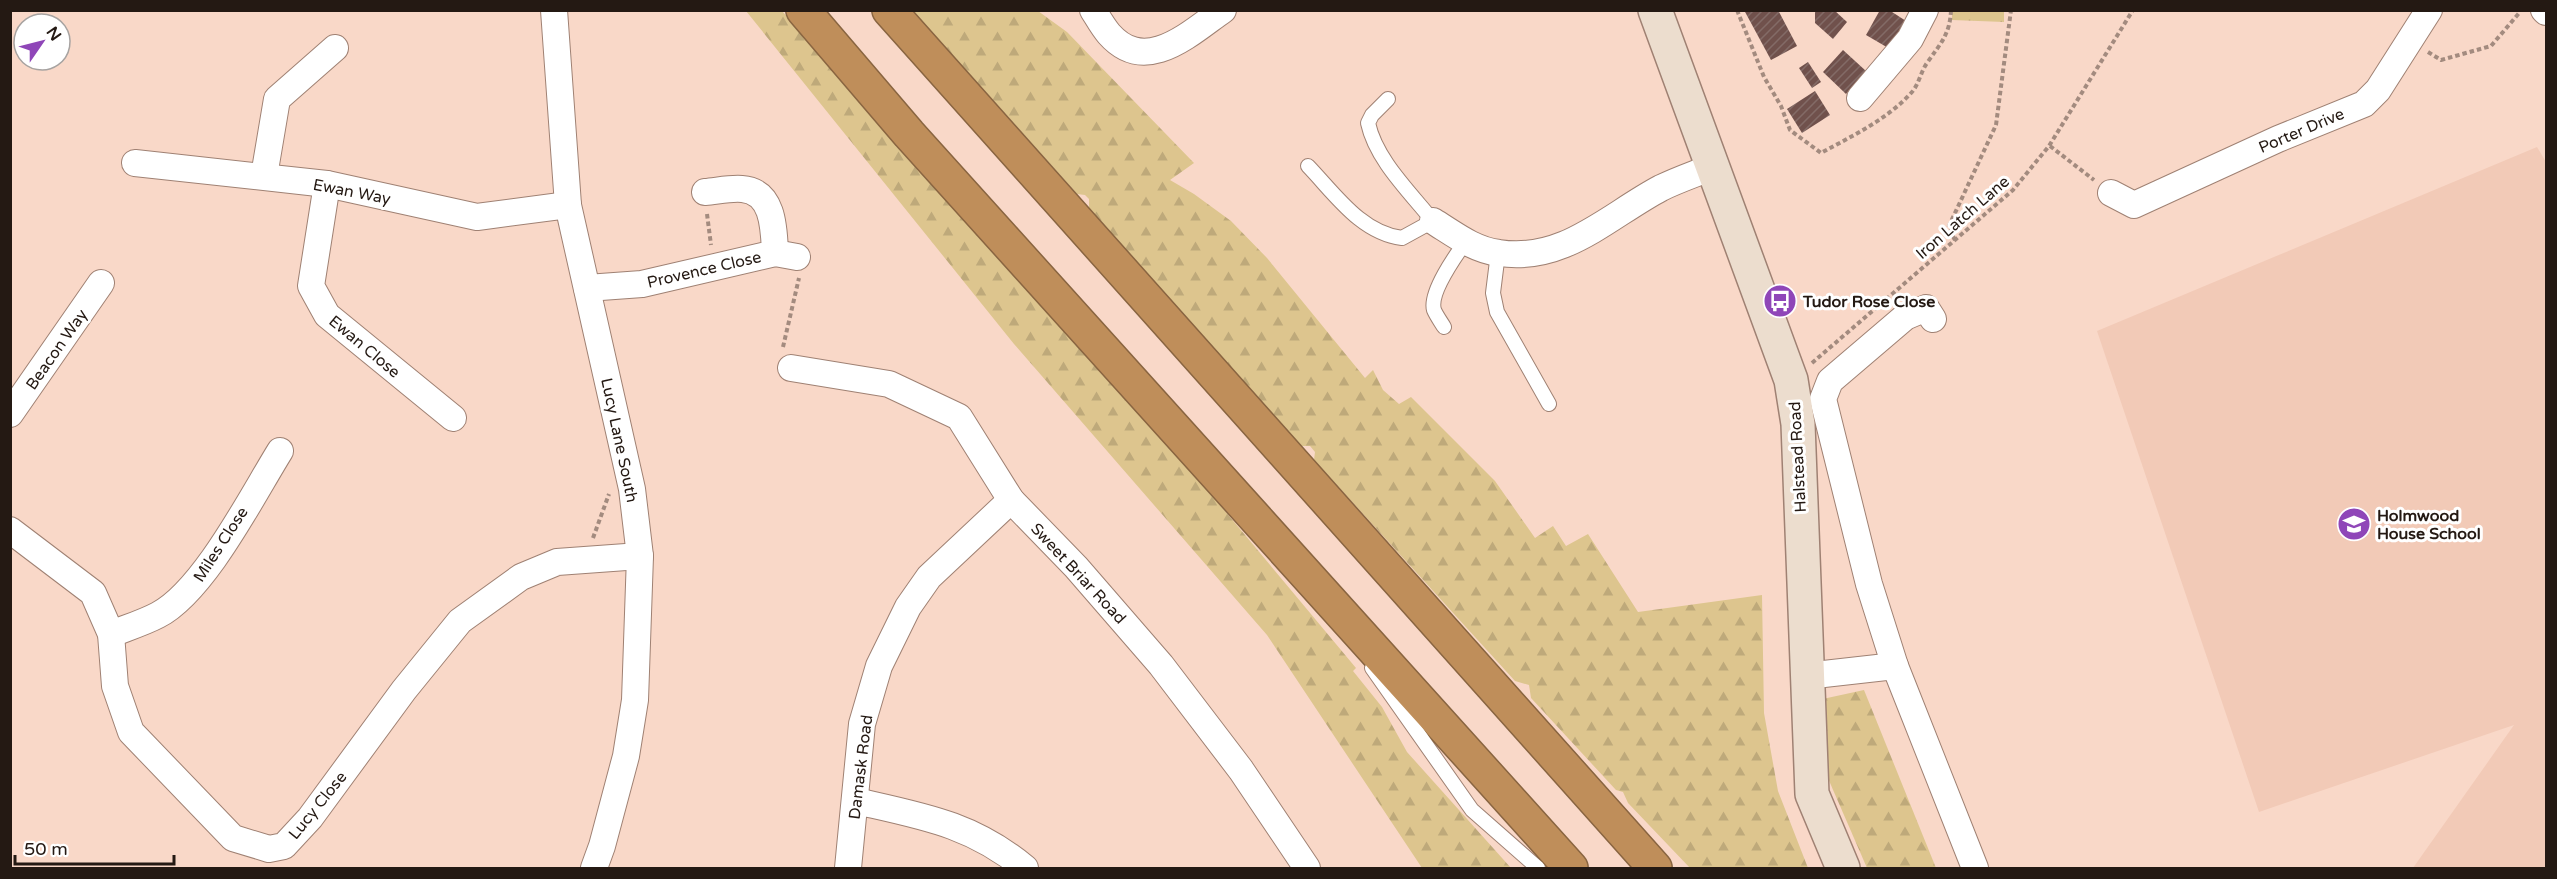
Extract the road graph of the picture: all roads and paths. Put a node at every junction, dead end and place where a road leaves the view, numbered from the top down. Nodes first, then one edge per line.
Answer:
1 (554, 10) edge
2 (803, 10) edge
3 (889, 10) edge
4 (1093, 10) edge
5 (1223, 10) edge
6 (1655, 10) edge
7 (1925, 10) edge
8 (2011, 10) edge
9 (2133, 10) edge
10 (2429, 10) edge
11 (2521, 10) edge
12 (2410, 40) junction
13 (335, 48) dead end
14 (1860, 98) dead end
15 (1388, 99) dead end
16 (2049, 146) junction
17 (135, 163) dead end
18 (1308, 166) dead end
19 (1712, 167) junction
20 (264, 176) junction
21 (327, 184) junction
22 (705, 192) joint
23 (2111, 193) joint
24 (568, 205) junction
25 (1433, 221) junction
26 (1955, 240) junction
27 (1466, 241) junction
28 (1498, 253) junction
29 (786, 255) junction
30 (713, 268) junction
31 (101, 283) dead end
32 (587, 288) junction
33 (1934, 319) dead end
34 (1444, 327) dead end
35 (791, 368) joint
36 (1791, 380) junction
37 (1549, 404) dead end
38 (10, 414) edge
39 (453, 418) dead end
40 (280, 451) dead end
41 (624, 454) junction
42 (1011, 500) junction
43 (10, 530) edge
44 (640, 556) junction
45 (585, 561) junction
46 (1302, 570) junction
47 (111, 634) junction
48 (1895, 666) junction
49 (1806, 676) junction
50 (856, 801) junction
51 (594, 868) edge
52 (848, 868) edge
53 (1025, 868) edge
54 (1307, 868) edge
55 (1538, 868) edge
56 (1571, 868) edge
57 (1655, 868) edge
58 (1842, 868) edge
59 (1975, 868) edge

1 - 24 street, Lucy Lane South
2 - 46 highway
3 - 57 highway
4 - 5 street
6 - 19 street, Halstead Road
7 - 14 street
8 - 26 path
9 - 16 path, Iron Latch Lane
10 - 12 street, Porter Drive
11 - 12 path
12 - 23 street, Porter Drive
13 - 20 street
15 - 25 lane
16 - 23 path
16 - 26 path, Iron Latch Lane
17 - 20 street, Ewan Way
18 - 25 lane
19 - 28 street
19 - 36 street, Halstead Road
20 - 21 street, Ewan Way
21 - 24 street, Ewan Way
21 - 39 street, Ewan Close
22 - 29 street, Provence Close
22 - 30 path
24 - 32 street, Lucy Lane South
25 - 27 street
26 - 36 path, Iron Latch Lane
27 - 28 street
27 - 34 lane
28 - 37 lane
29 - 30 street, Provence Close
29 - 35 path
30 - 32 street, Provence Close
31 - 38 street, Beacon Way
32 - 41 street, Lucy Lane South
33 - 48 street, Halstead Road
35 - 42 street, Sweet Briar Road
36 - 49 street, Halstead Road
40 - 47 street, Miles Close
41 - 44 street, Lucy Lane South
41 - 45 path
42 - 50 street, Damask Road
42 - 54 street, Sweet Briar Road
43 - 47 street, Lucy Close
44 - 45 street, Lucy Close
44 - 51 street, Lucy Lane South
45 - 47 street, Lucy Close
46 - 55 lane
46 - 56 highway
48 - 49 street
48 - 59 street, Halstead Road
49 - 58 street, Halstead Road
50 - 52 street, Damask Road
50 - 53 street

